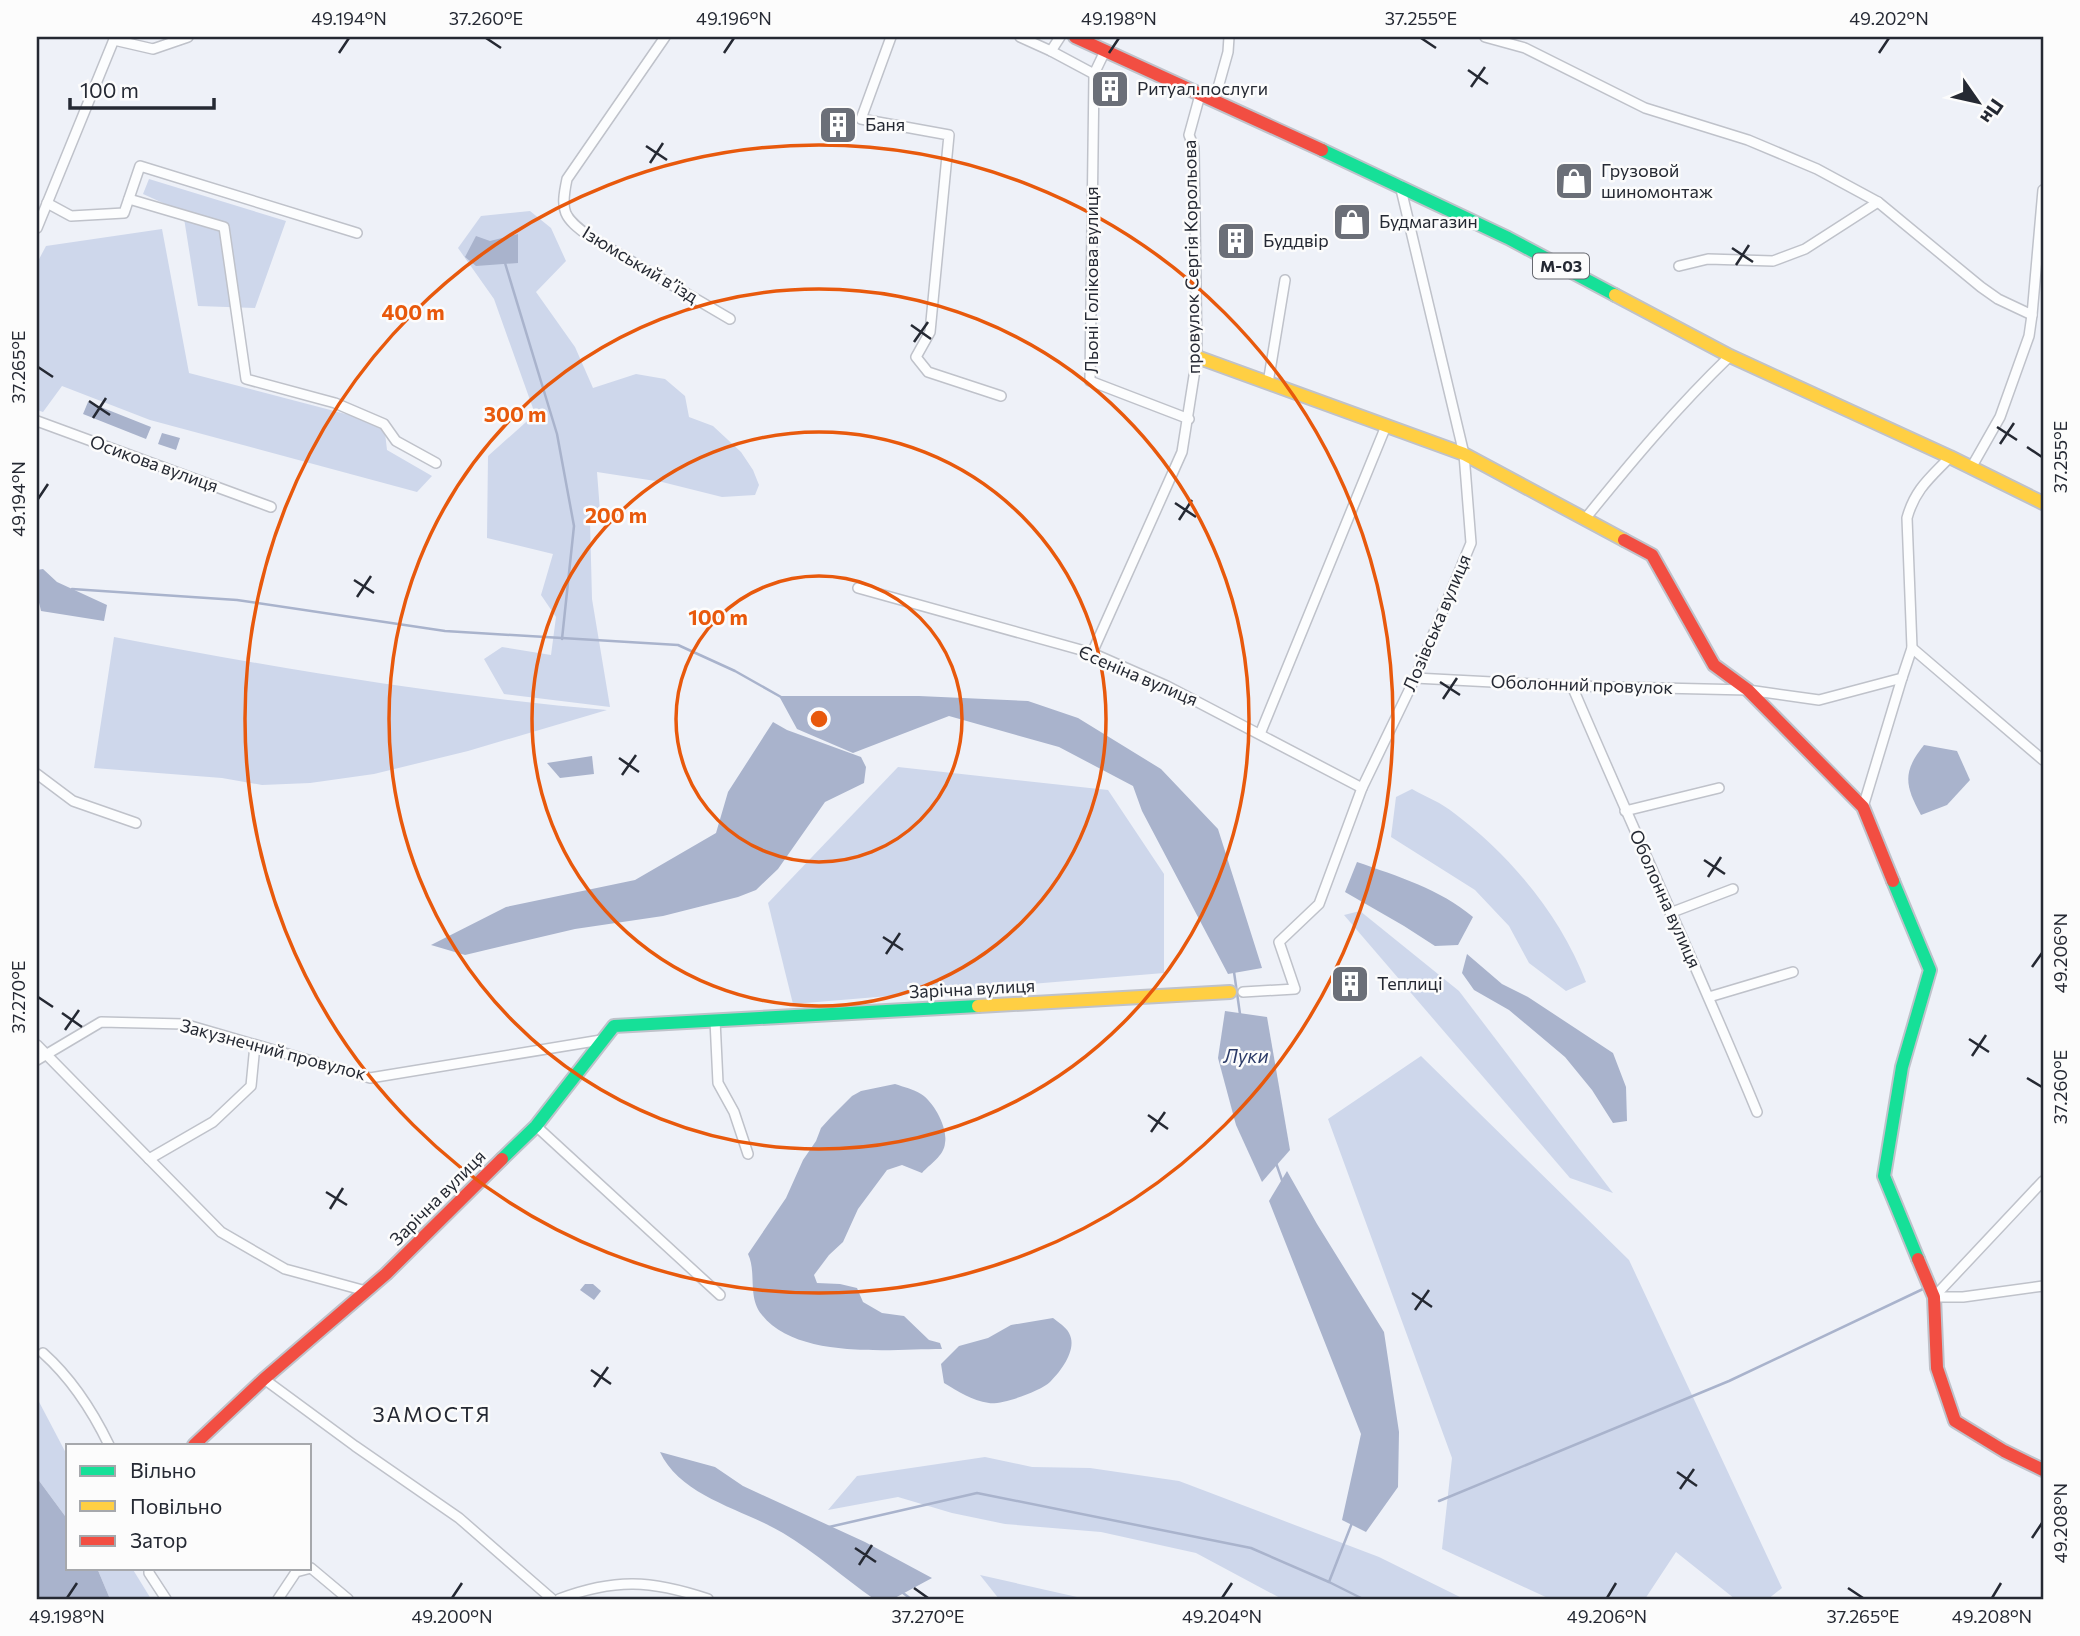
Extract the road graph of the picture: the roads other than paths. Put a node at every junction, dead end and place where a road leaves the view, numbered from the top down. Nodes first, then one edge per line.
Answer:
1 (188, 37) edge
2 (665, 37) edge
3 (891, 37) edge
4 (1020, 37) edge
5 (1060, 37) edge
6 (1074, 37) edge
7 (1230, 37) edge
8 (1485, 37) edge
9 (115, 39) edge
10 (1051, 51) junction
11 (1105, 51) junction
12 (1094, 74) junction
13 (1200, 95) junction
14 (1214, 102) junction
15 (1400, 185) junction
16 (2043, 190) edge
17 (129, 200) junction
18 (1878, 202) junction
19 (47, 204) junction
20 (37, 228) edge
21 (357, 233) dead end
22 (1679, 266) dead end
23 (2040, 275) edge
24 (1285, 280) dead end
25 (2032, 315) junction
26 (730, 319) dead end
27 (1730, 356) junction
28 (1197, 357) junction
29 (1268, 383) junction
30 (1001, 396) dead end
31 (1189, 419) junction
32 (37, 421) edge
33 (1386, 426) junction
34 (1464, 454) junction
35 (1950, 457) junction
36 (436, 463) dead end
37 (1971, 468) junction
38 (2043, 503) edge
39 (271, 507) dead end
40 (1585, 519) junction
41 (858, 588) dead end
42 (1912, 648) junction
43 (1091, 653) junction
44 (1415, 678) junction
45 (1902, 678) junction
46 (1572, 686) junction
47 (1748, 690) junction
48 (1260, 734) junction
49 (2043, 760) edge
50 (37, 774) edge
51 (1362, 788) junction
52 (1719, 788) dead end
53 (1863, 807) junction
54 (1625, 811) junction
55 (136, 823) dead end
56 (1733, 889) dead end
57 (1670, 913) junction
58 (1793, 972) dead end
59 (1295, 989) joint
60 (1237, 992) joint
61 (1709, 997) junction
62 (715, 1020) junction
63 (601, 1040) junction
64 (37, 1045) edge
65 (255, 1045) junction
66 (46, 1053) junction
67 (37, 1060) edge
68 (1757, 1112) dead end
69 (536, 1126) junction
70 (748, 1154) dead end
71 (149, 1159) junction
72 (2043, 1181) edge
73 (2043, 1286) edge
74 (366, 1291) junction
75 (720, 1295) dead end
76 (1934, 1297) junction
77 (43, 1353) dead end
78 (264, 1379) junction
79 (108, 1444) edge
80 (195, 1444) edge
81 (2043, 1470) edge
82 (149, 1570) edge
83 (306, 1570) edge
84 (312, 1570) edge
85 (166, 1599) edge
86 (278, 1599) edge
87 (348, 1599) edge
88 (552, 1599) edge
89 (559, 1599) edge
90 (708, 1599) edge

1 - 9 street
2 - 26 street, Ізюмський в’їзд
3 - 30 street
4 - 10 street
5 - 10 street
6 - 11 main road, М-03
7 - 14 street
8 - 18 street
9 - 19 street
10 - 12 street
11 - 12 street, Льоні Голікова вулиця
11 - 13 main road, М-03
12 - 31 street, Льоні Голікова вулиця
13 - 14 main road, М-03
13 - 28 street, провулок Сергія Корольова
14 - 15 main road, М-03
15 - 27 main road, М-03
15 - 34 street, Лозівська вулиця
16 - 23 street
17 - 19 street
17 - 21 street
17 - 36 street
18 - 22 street
18 - 25 street
19 - 20 street
23 - 25 street
24 - 29 street
25 - 37 street
27 - 35 main road, М-03
27 - 40 street
28 - 29 main road
28 - 31 street, провулок Сергія Корольова
29 - 33 main road
31 - 43 street, провулок Сергія Корольова
32 - 39 street, Осикова вулиця
33 - 34 main road
33 - 48 street
34 - 40 main road
34 - 44 street, Лозівська вулиця
35 - 37 main road, М-03
35 - 42 street
37 - 38 main road, М-03
40 - 47 main road
41 - 43 street, Єсеніна вулиця
42 - 45 street
42 - 49 street
43 - 48 street, Єсеніна вулиця
44 - 46 street, Оболонний провулок
44 - 51 street, Лозівська вулиця
45 - 47 street, Оболонний провулок
45 - 53 street
46 - 47 street, Оболонний провулок
46 - 54 street, Оболонна вулиця
47 - 53 main road
48 - 51 street, Єсеніна вулиця
50 - 55 street
51 - 59 street, Лозівська вулиця
52 - 54 street
53 - 76 main road
54 - 57 street, Оболонна вулиця
56 - 57 street
57 - 61 street, Оболонна вулиця
58 - 61 street
59 - 60 street, Зарічна вулиця
60 - 62 main road, Зарічна вулиця
61 - 68 street, Оболонна вулиця
62 - 63 main road, Зарічна вулиця
62 - 70 street
63 - 65 street, Закузнечний провулок
63 - 69 main road, Зарічна вулиця
64 - 66 street
65 - 66 street, Закузнечний провулок
65 - 71 street
66 - 67 street, Закузнечний провулок
66 - 71 street
69 - 74 main road, Зарічна вулиця
69 - 75 street
71 - 74 street
72 - 76 street
73 - 76 street
74 - 78 main road, Зарічна вулиця
76 - 81 main road
77 - 79 street
78 - 80 main road, Зарічна вулиця
78 - 88 street
82 - 85 street
83 - 86 street
84 - 87 street
89 - 90 street

